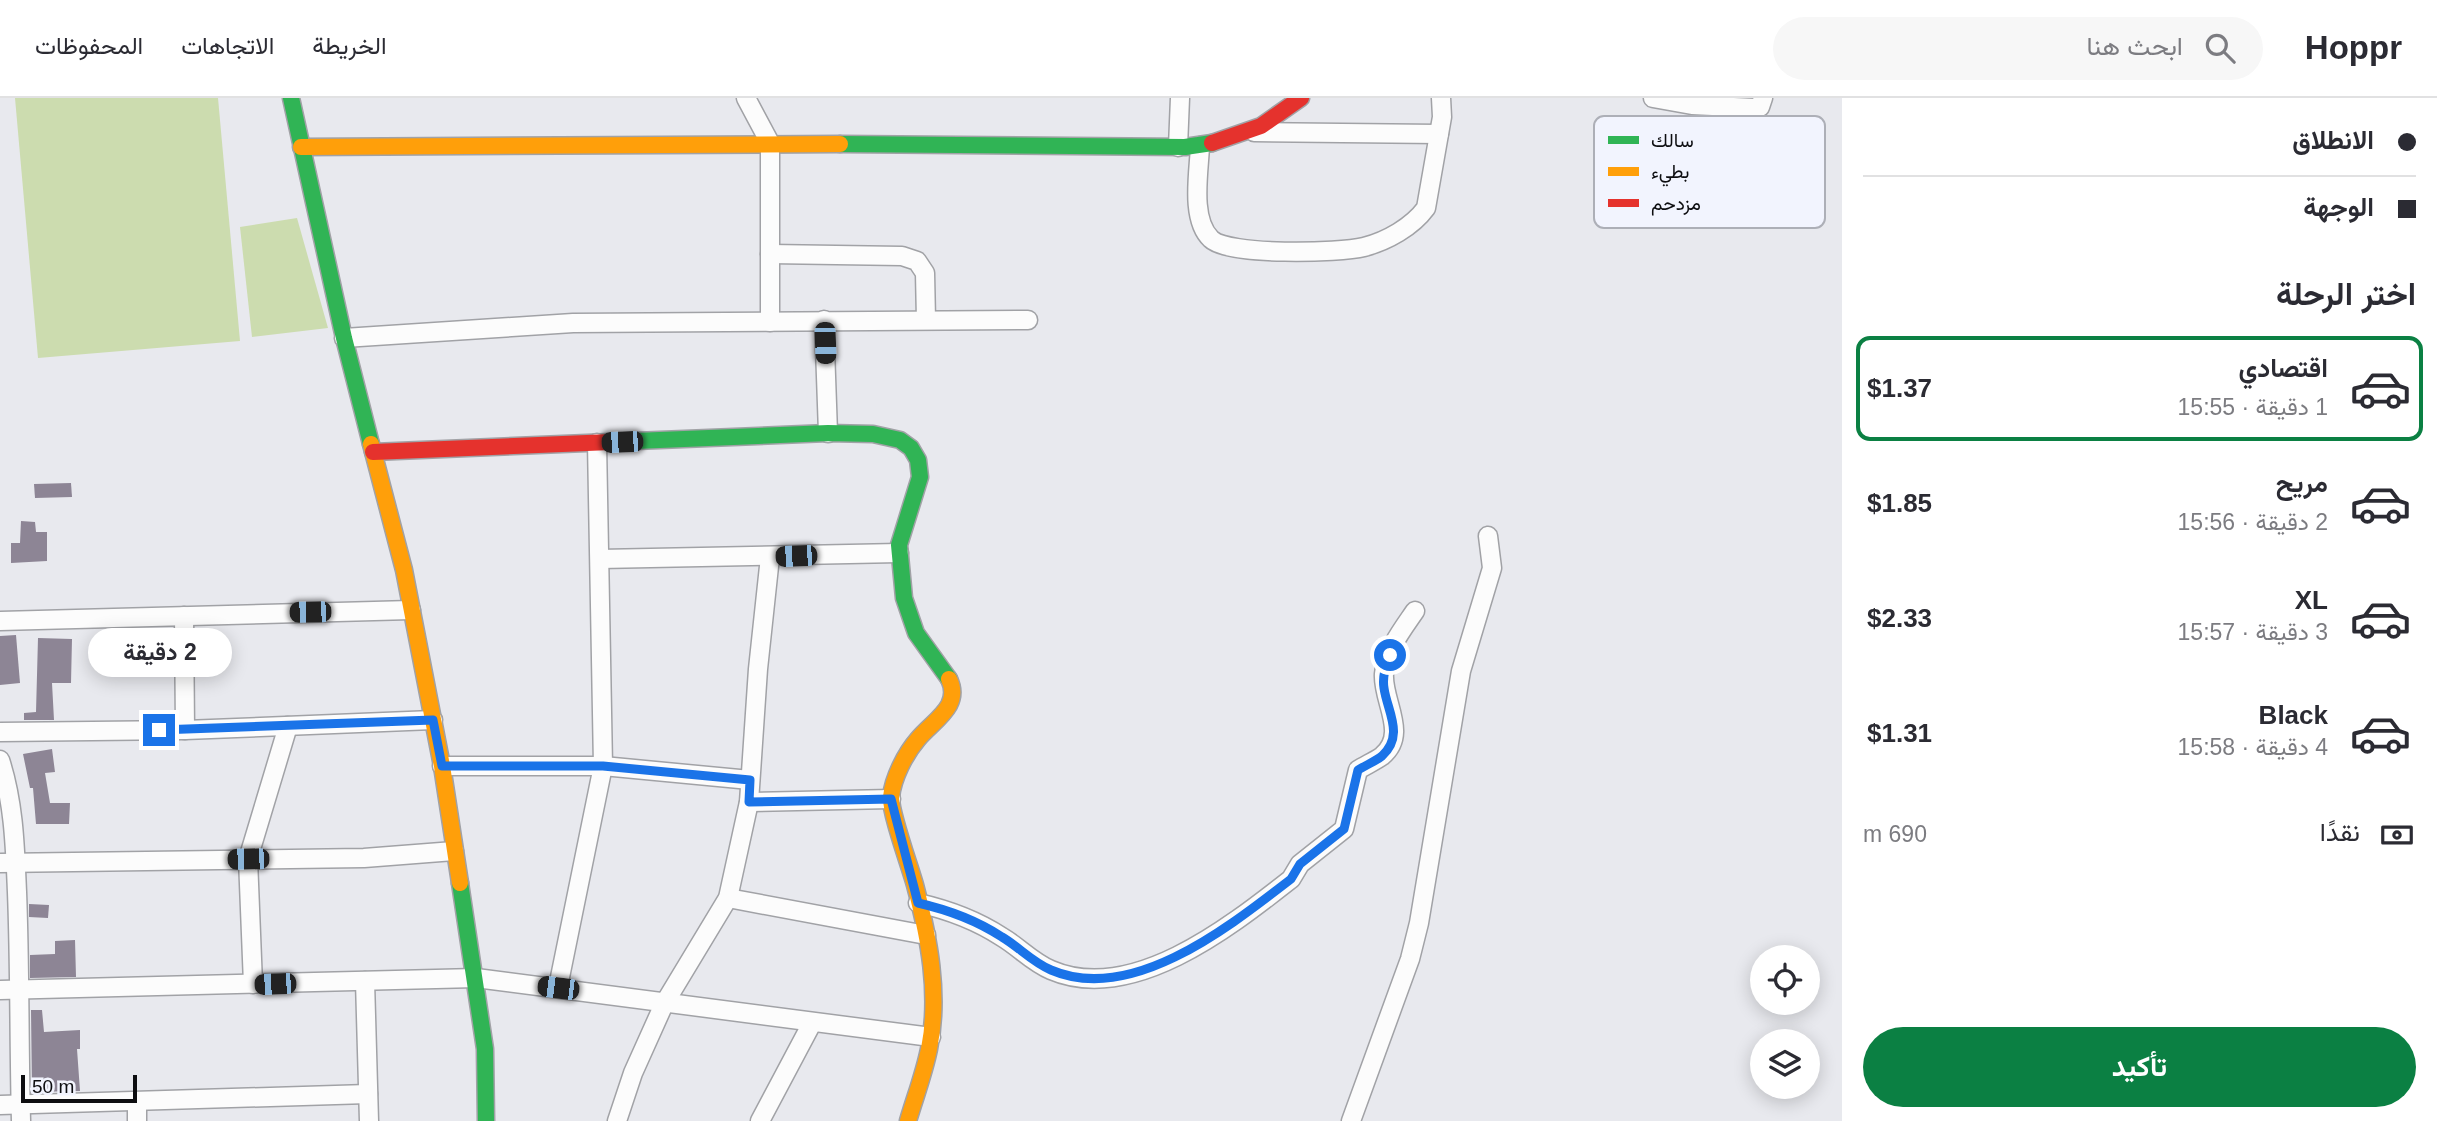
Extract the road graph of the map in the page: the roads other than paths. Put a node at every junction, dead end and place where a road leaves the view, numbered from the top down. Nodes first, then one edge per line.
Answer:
1 (291, 98) edge
2 (746, 98) edge
3 (1180, 98) edge
4 (1301, 98) edge
5 (1441, 98) edge
6 (1653, 98) edge
7 (1763, 98) edge
8 (1251, 132) junction
9 (1439, 134) junction
10 (769, 143) junction
11 (1200, 146) junction
12 (302, 147) junction
13 (1178, 147) junction
14 (769, 254) junction
15 (824, 320) junction
16 (926, 320) junction
17 (1028, 320) dead end
18 (769, 322) junction
19 (344, 338) junction
20 (828, 433) junction
21 (597, 443) junction
22 (373, 452) junction
23 (1488, 536) dead end
24 (900, 553) junction
25 (770, 557) junction
26 (600, 559) junction
27 (411, 610) junction
28 (1415, 611) dead end
29 (184, 616) junction
30 (0, 621) edge
31 (433, 720) junction
32 (288, 726) junction
33 (185, 730) junction
34 (0, 732) edge
35 (0, 760) edge
36 (442, 766) junction
37 (603, 766) junction
38 (750, 780) junction
39 (891, 799) junction
40 (749, 802) junction
41 (454, 851) junction
42 (248, 859) junction
43 (8, 863) edge
44 (727, 898) junction
45 (918, 903) junction
46 (926, 935) junction
47 (476, 978) junction
48 (365, 981) junction
49 (253, 984) junction
50 (558, 988) junction
51 (21, 989) junction
52 (0, 990) edge
53 (664, 1004) junction
54 (812, 1023) junction
55 (932, 1037) junction
56 (368, 1094) junction
57 (136, 1102) junction
58 (0, 1105) edge
59 (21, 1113) edge
60 (137, 1121) edge
61 (369, 1121) edge
62 (486, 1121) edge
63 (617, 1121) edge
64 (760, 1121) edge
65 (908, 1121) edge
66 (1351, 1121) edge

1 - 12 street
2 - 10 street
3 - 13 street
4 - 8 street
5 - 9 street
6 - 7 street
8 - 9 street
8 - 11 street
9 - 11 street
10 - 12 street
10 - 13 street
10 - 14 street
11 - 13 street
12 - 19 street
14 - 16 street
14 - 18 street
15 - 16 street
15 - 18 street
15 - 20 street
16 - 17 street
18 - 19 street
19 - 22 street
20 - 21 street
20 - 24 street
21 - 22 street
21 - 26 street
22 - 27 street
23 - 66 street
24 - 25 street
24 - 39 street
25 - 26 street
25 - 38 street
26 - 37 street
27 - 29 street
27 - 31 street
28 - 45 street
29 - 30 street
29 - 33 street
31 - 32 street
31 - 36 street
32 - 33 street
32 - 42 street
33 - 34 street
35 - 43 street
36 - 37 street
36 - 41 street
37 - 38 street
37 - 50 street
38 - 40 street
39 - 40 street
39 - 45 street
40 - 44 street
41 - 42 street
41 - 47 street
42 - 43 street
42 - 49 street
43 - 51 street
44 - 46 street
44 - 53 street
45 - 46 street
46 - 55 street
47 - 48 street
47 - 50 street
47 - 62 street
48 - 49 street
48 - 56 street
49 - 51 street
50 - 53 street
51 - 52 street
51 - 59 street
53 - 54 street
53 - 63 street
54 - 55 street
54 - 64 street
55 - 65 street
56 - 57 street
56 - 61 street
57 - 59 street
57 - 60 street
58 - 59 street

